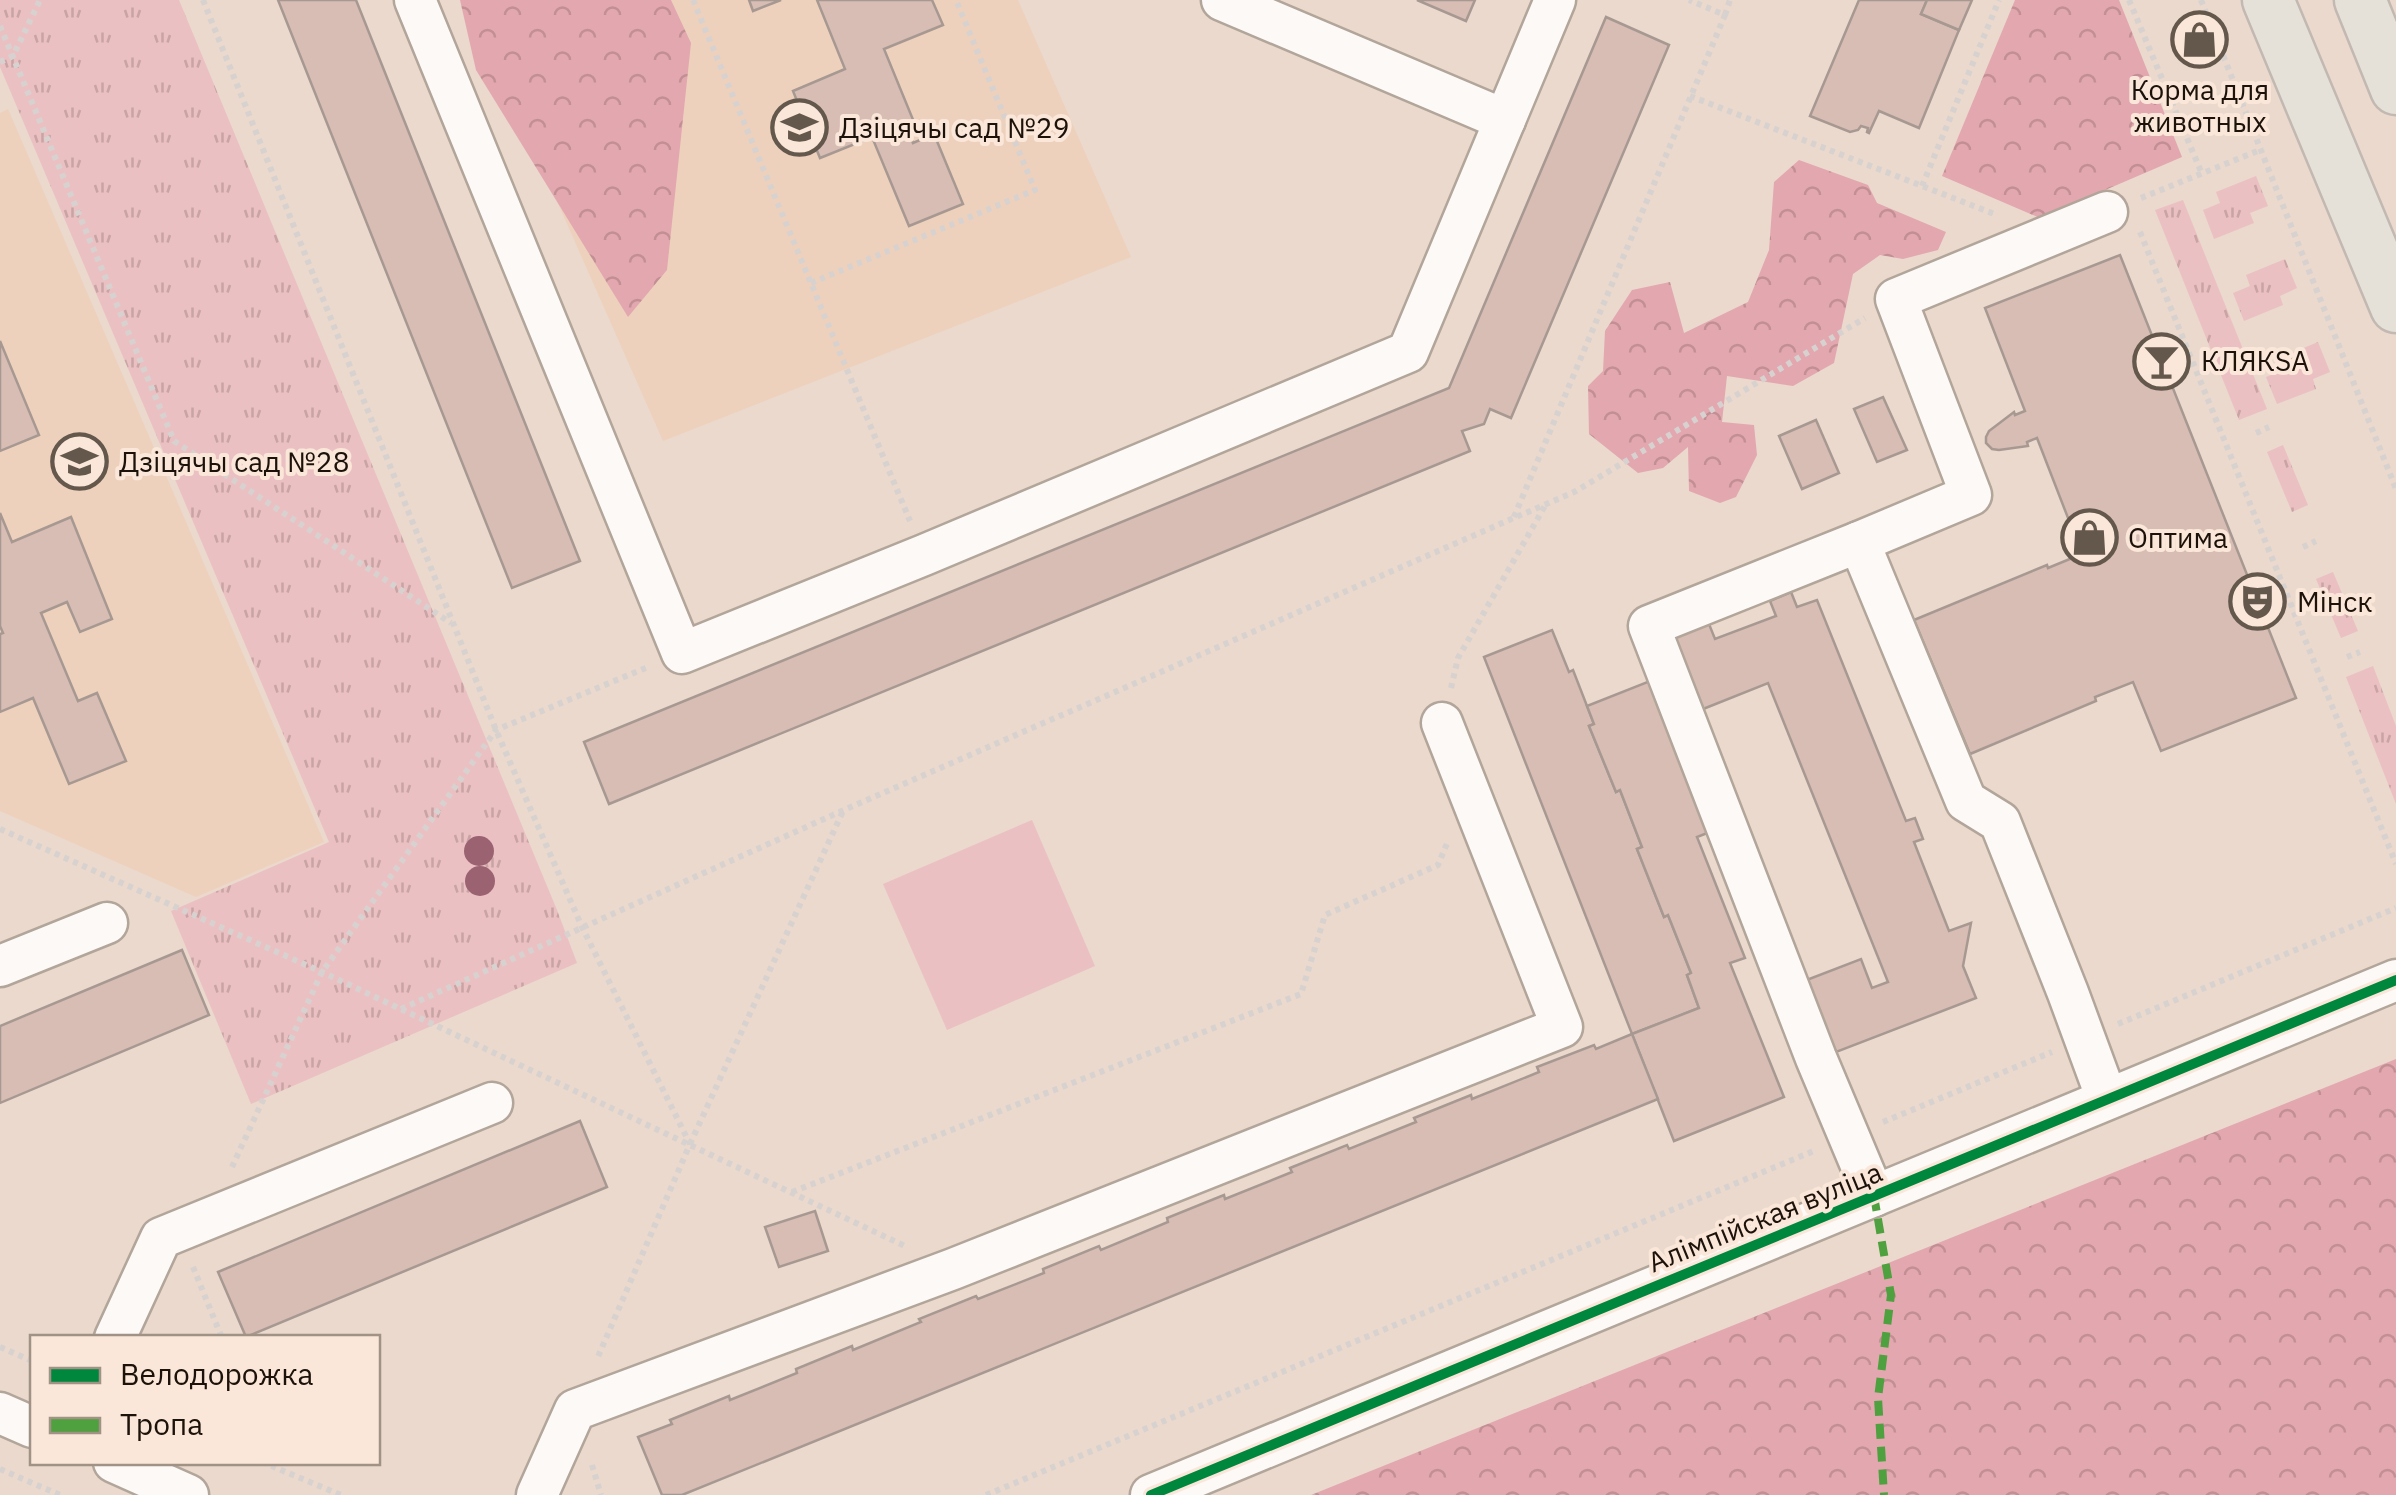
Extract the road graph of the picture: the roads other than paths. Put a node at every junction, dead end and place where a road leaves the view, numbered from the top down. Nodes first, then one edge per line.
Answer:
1 (415, 0) edge
2 (1222, 0) edge
3 (1554, 0) edge
4 (2268, 0) edge
5 (2360, 0) edge
6 (2396, 89) edge
7 (1505, 120) junction
8 (2117, 208) road end
9 (2396, 307) edge
10 (1860, 542) junction
11 (1442, 723) road end
12 (107, 923) dead end
13 (0, 966) edge
14 (2396, 980) edge
15 (2107, 1099) junction
16 (492, 1103) dead end
17 (1874, 1196) junction
18 (116, 1335) edge
19 (0, 1413) edge
20 (30, 1426) edge
21 (121, 1465) edge
22 (188, 1495) edge
23 (537, 1495) edge
24 (1151, 1495) edge

1 - 7 street
2 - 7 street
3 - 7 street
4 - 9 main road
5 - 6 main road
8 - 10 street
10 - 15 street
10 - 17 street
11 - 23 street
12 - 13 street
14 - 15 street, Алімпійская вуліца
15 - 17 street, Алімпійская вуліца
16 - 18 street
17 - 24 street, Алімпійская вуліца
19 - 20 street
21 - 22 street

